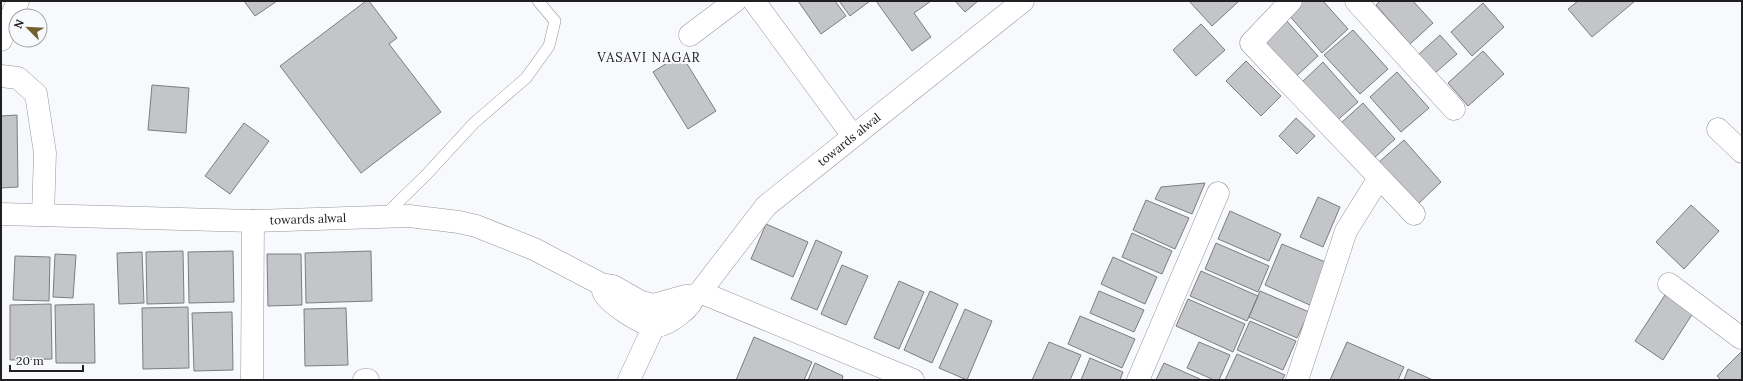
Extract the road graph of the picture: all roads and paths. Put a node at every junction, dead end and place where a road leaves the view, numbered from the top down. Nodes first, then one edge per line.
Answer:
1 (18, 1) edge
2 (538, 1) edge
3 (735, 1) edge
4 (754, 1) edge
5 (1024, 1) edge
6 (1291, 1) edge
7 (1356, 1) edge
8 (690, 35) dead end
9 (1, 40) edge
10 (1, 76) edge
11 (1454, 108) dead end
12 (1718, 129) dead end
13 (853, 136) junction
14 (1742, 152) edge
15 (1379, 178) junction
16 (1218, 193) dead end
17 (1, 214) edge
18 (1414, 214) dead end
19 (42, 215) junction
20 (383, 217) junction
21 (253, 221) junction
22 (601, 284) junction
23 (1669, 284) dead end
24 (697, 294) junction
25 (665, 302) junction
26 (655, 326) junction
27 (1742, 336) edge
28 (252, 380) edge
29 (364, 380) edge
30 (368, 380) edge
31 (629, 380) edge
32 (913, 380) edge
33 (1138, 380) edge
34 (1297, 380) edge

1 - 9 street
2 - 20 lane
3 - 8 street
4 - 13 street
5 - 13 street, towards alwal
6 - 15 street
7 - 11 street
10 - 19 street
12 - 14 street
13 - 24 street, towards alwal
15 - 18 street
15 - 34 street
16 - 33 street
17 - 19 street, towards alwal
19 - 21 street, towards alwal
20 - 21 street, towards alwal
20 - 22 street, towards alwal
21 - 28 street
22 - 25 street, towards alwal
22 - 26 street
23 - 27 street
24 - 25 street, towards alwal
24 - 26 street, towards alwal
24 - 32 street
25 - 26 street
26 - 31 street
29 - 30 street

